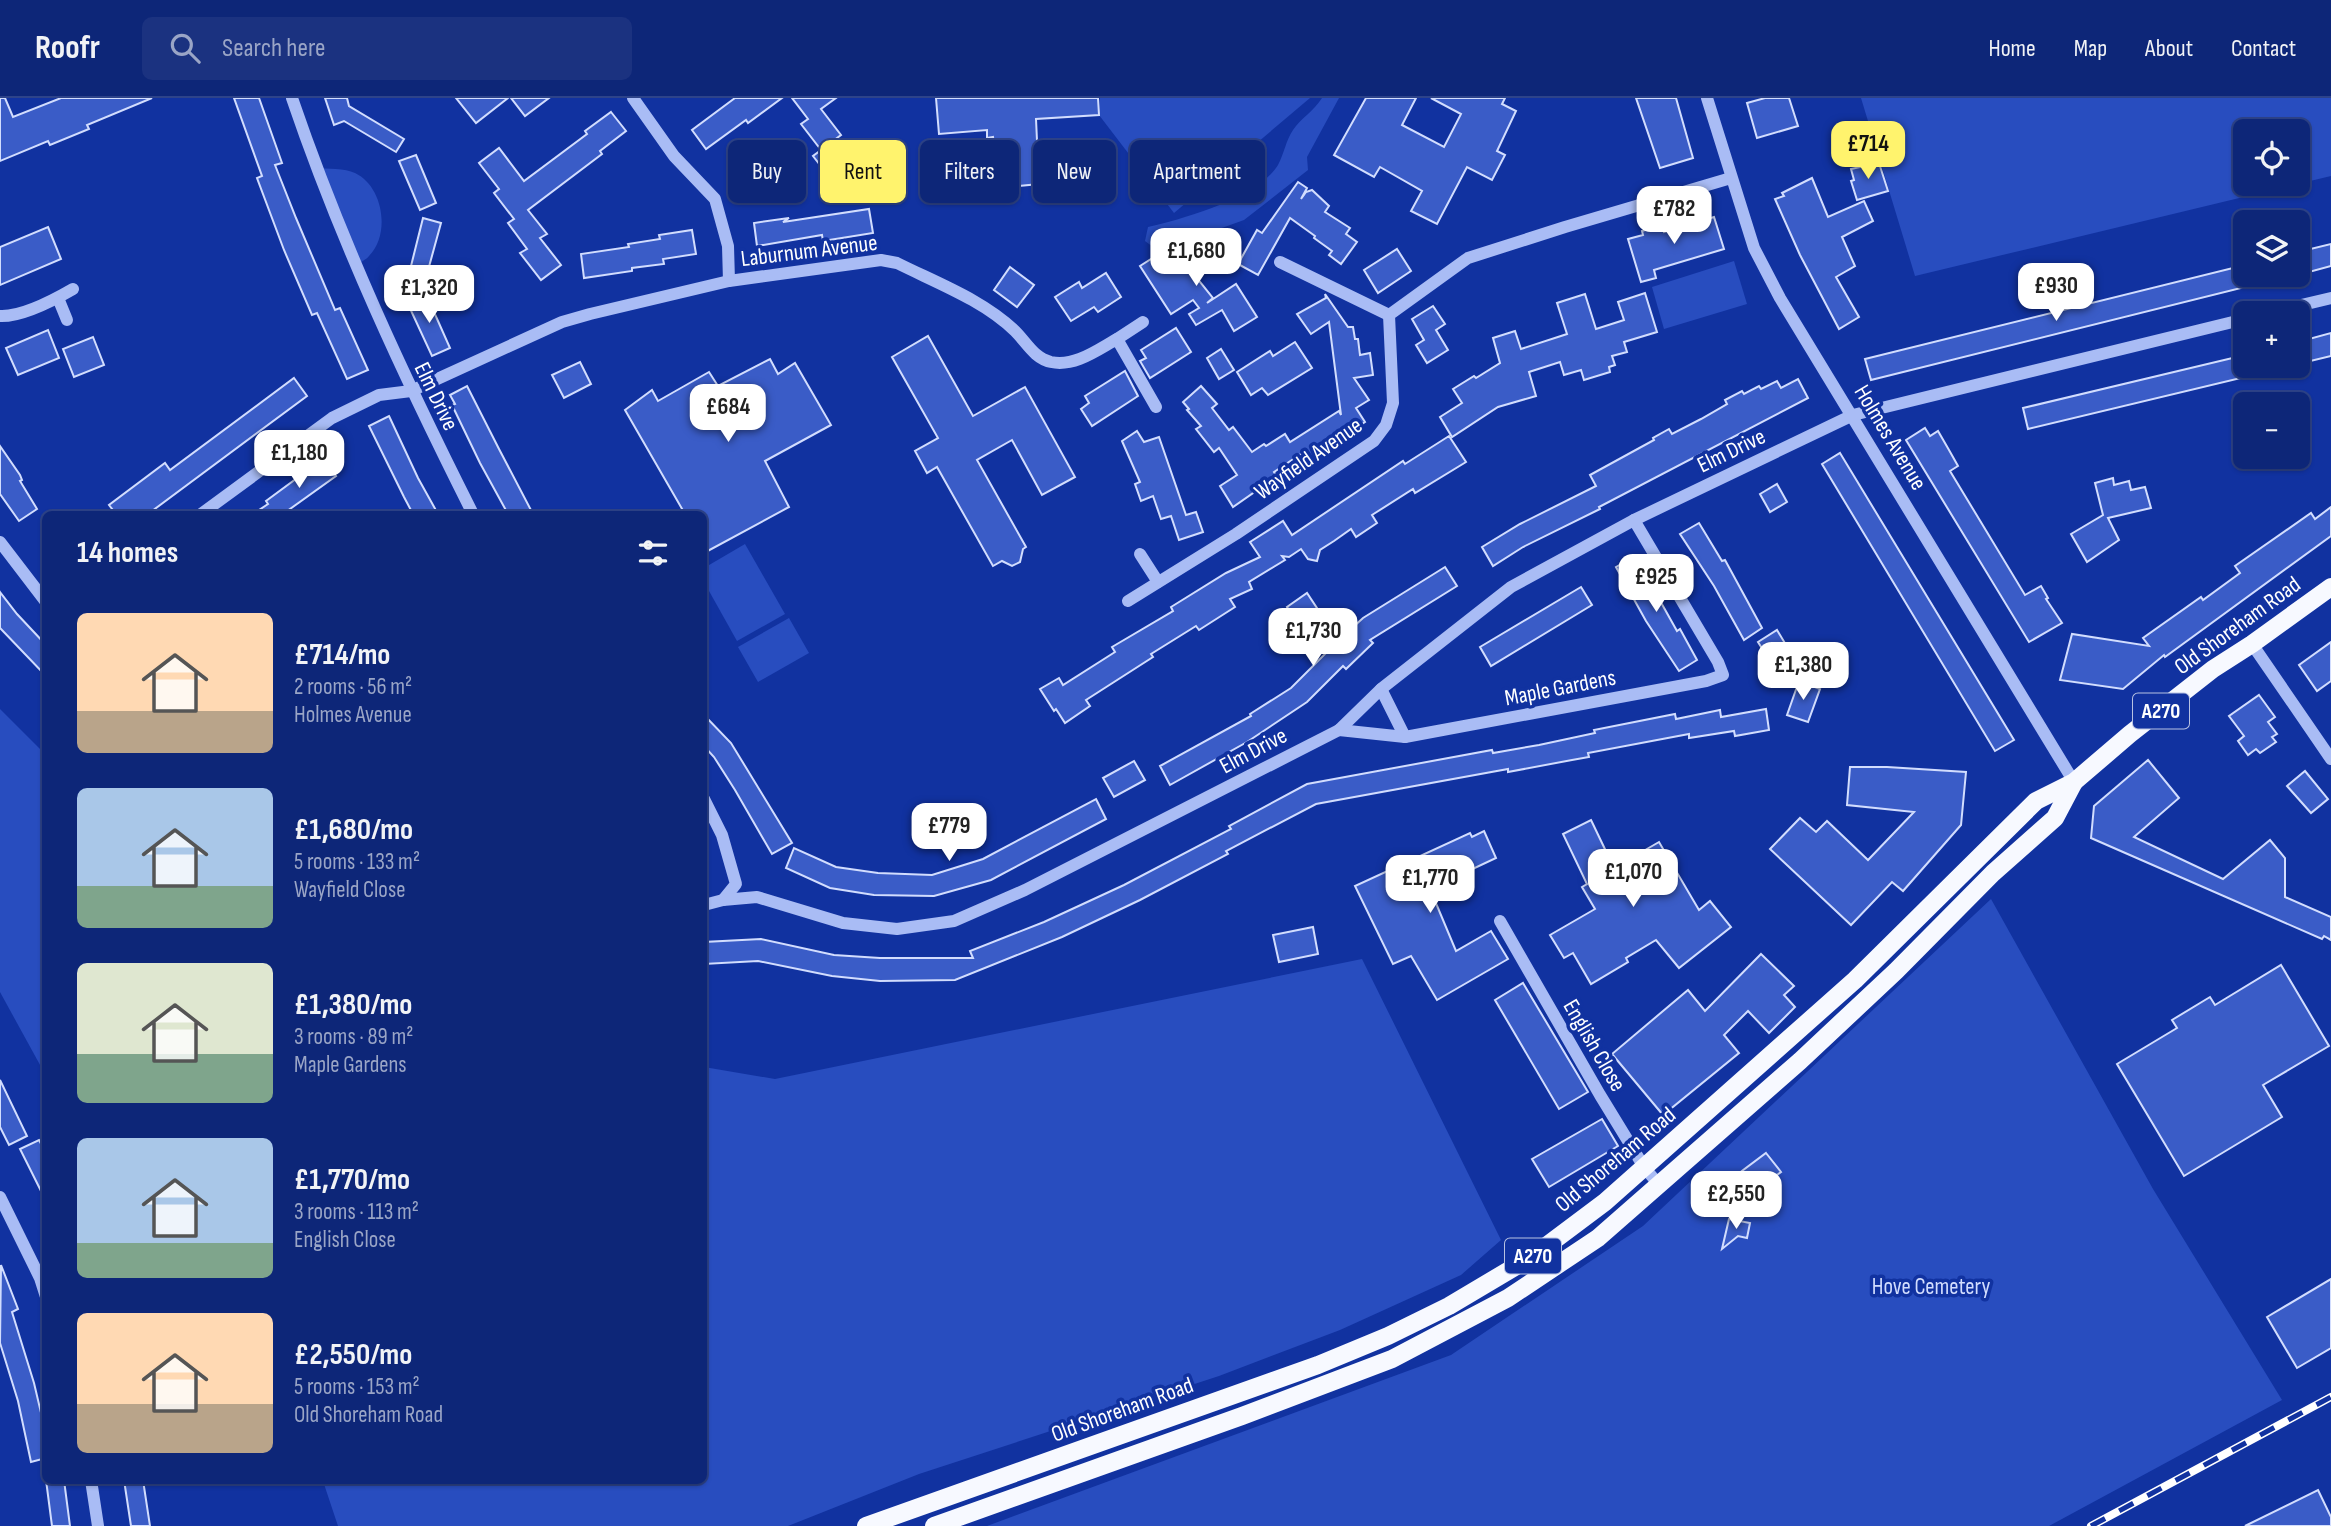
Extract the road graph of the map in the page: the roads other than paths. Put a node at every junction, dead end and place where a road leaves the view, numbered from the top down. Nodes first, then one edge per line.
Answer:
1 (292, 98) edge
2 (633, 98) edge
3 (1707, 98) edge
4 (1731, 178) junction
5 (1280, 262) dead end
6 (729, 281) junction
7 (73, 289) dead end
8 (58, 298) junction
9 (2331, 298) edge
10 (2310, 303) edge
11 (1389, 315) junction
12 (0, 316) edge
13 (67, 320) dead end
14 (1143, 322) dead end
15 (2233, 322) edge
16 (1117, 340) junction
17 (411, 391) junction
18 (1156, 407) dead end
19 (1853, 415) junction
20 (205, 511) edge
21 (471, 511) edge
22 (1634, 520) junction
23 (0, 542) edge
24 (1140, 554) dead end
25 (1158, 582) junction
26 (2331, 587) edge
27 (42, 597) edge
28 (1128, 601) dead end
29 (2252, 644) junction
30 (1381, 689) junction
31 (1339, 730) junction
32 (1405, 737) junction
33 (2331, 759) edge
34 (2074, 782) junction
35 (707, 805) edge
36 (723, 900) junction
37 (707, 904) edge
38 (1500, 921) dead end
39 (1644, 1167) junction
40 (1660, 1186) junction
41 (0, 1196) edge
42 (42, 1284) edge
43 (92, 1484) edge
44 (98, 1526) edge
45 (866, 1526) edge
46 (934, 1526) edge

1 - 17 street, Elm Drive
2 - 6 street
3 - 4 street, Holmes Avenue
4 - 11 street
4 - 19 street, Holmes Avenue
5 - 11 street
6 - 16 street, Laburnum Avenue
6 - 17 street, Laburnum Avenue
7 - 8 street
8 - 12 street
8 - 13 street
9 - 10 street
11 - 25 street, Wayfield Avenue
14 - 16 street, Laburnum Avenue
15 - 19 street, Elm Drive
16 - 18 street
17 - 20 street, Laburnum Avenue
17 - 21 street, Elm Drive
19 - 22 street, Elm Drive
19 - 34 street, Holmes Avenue
22 - 30 street, Elm Drive
22 - 32 street, Maple Gardens
23 - 27 street
24 - 25 street
25 - 28 street, Wayfield Avenue
26 - 29 main road, Old Shoreham Road / A270
29 - 33 street
29 - 34 main road, Old Shoreham Road / A270
30 - 31 street, Elm Drive
30 - 32 street
31 - 32 street, Maple Gardens
31 - 36 street, Elm Drive
34 - 39 main road, Old Shoreham Road / A270
34 - 40 main road, Old Shoreham Road / A270
35 - 36 street
36 - 37 street, Elm Drive
38 - 39 street, English Close
39 - 40 street, English Close
39 - 45 main road, Old Shoreham Road / A270
40 - 46 main road, Old Shoreham Road / A270
41 - 42 street
43 - 44 street

